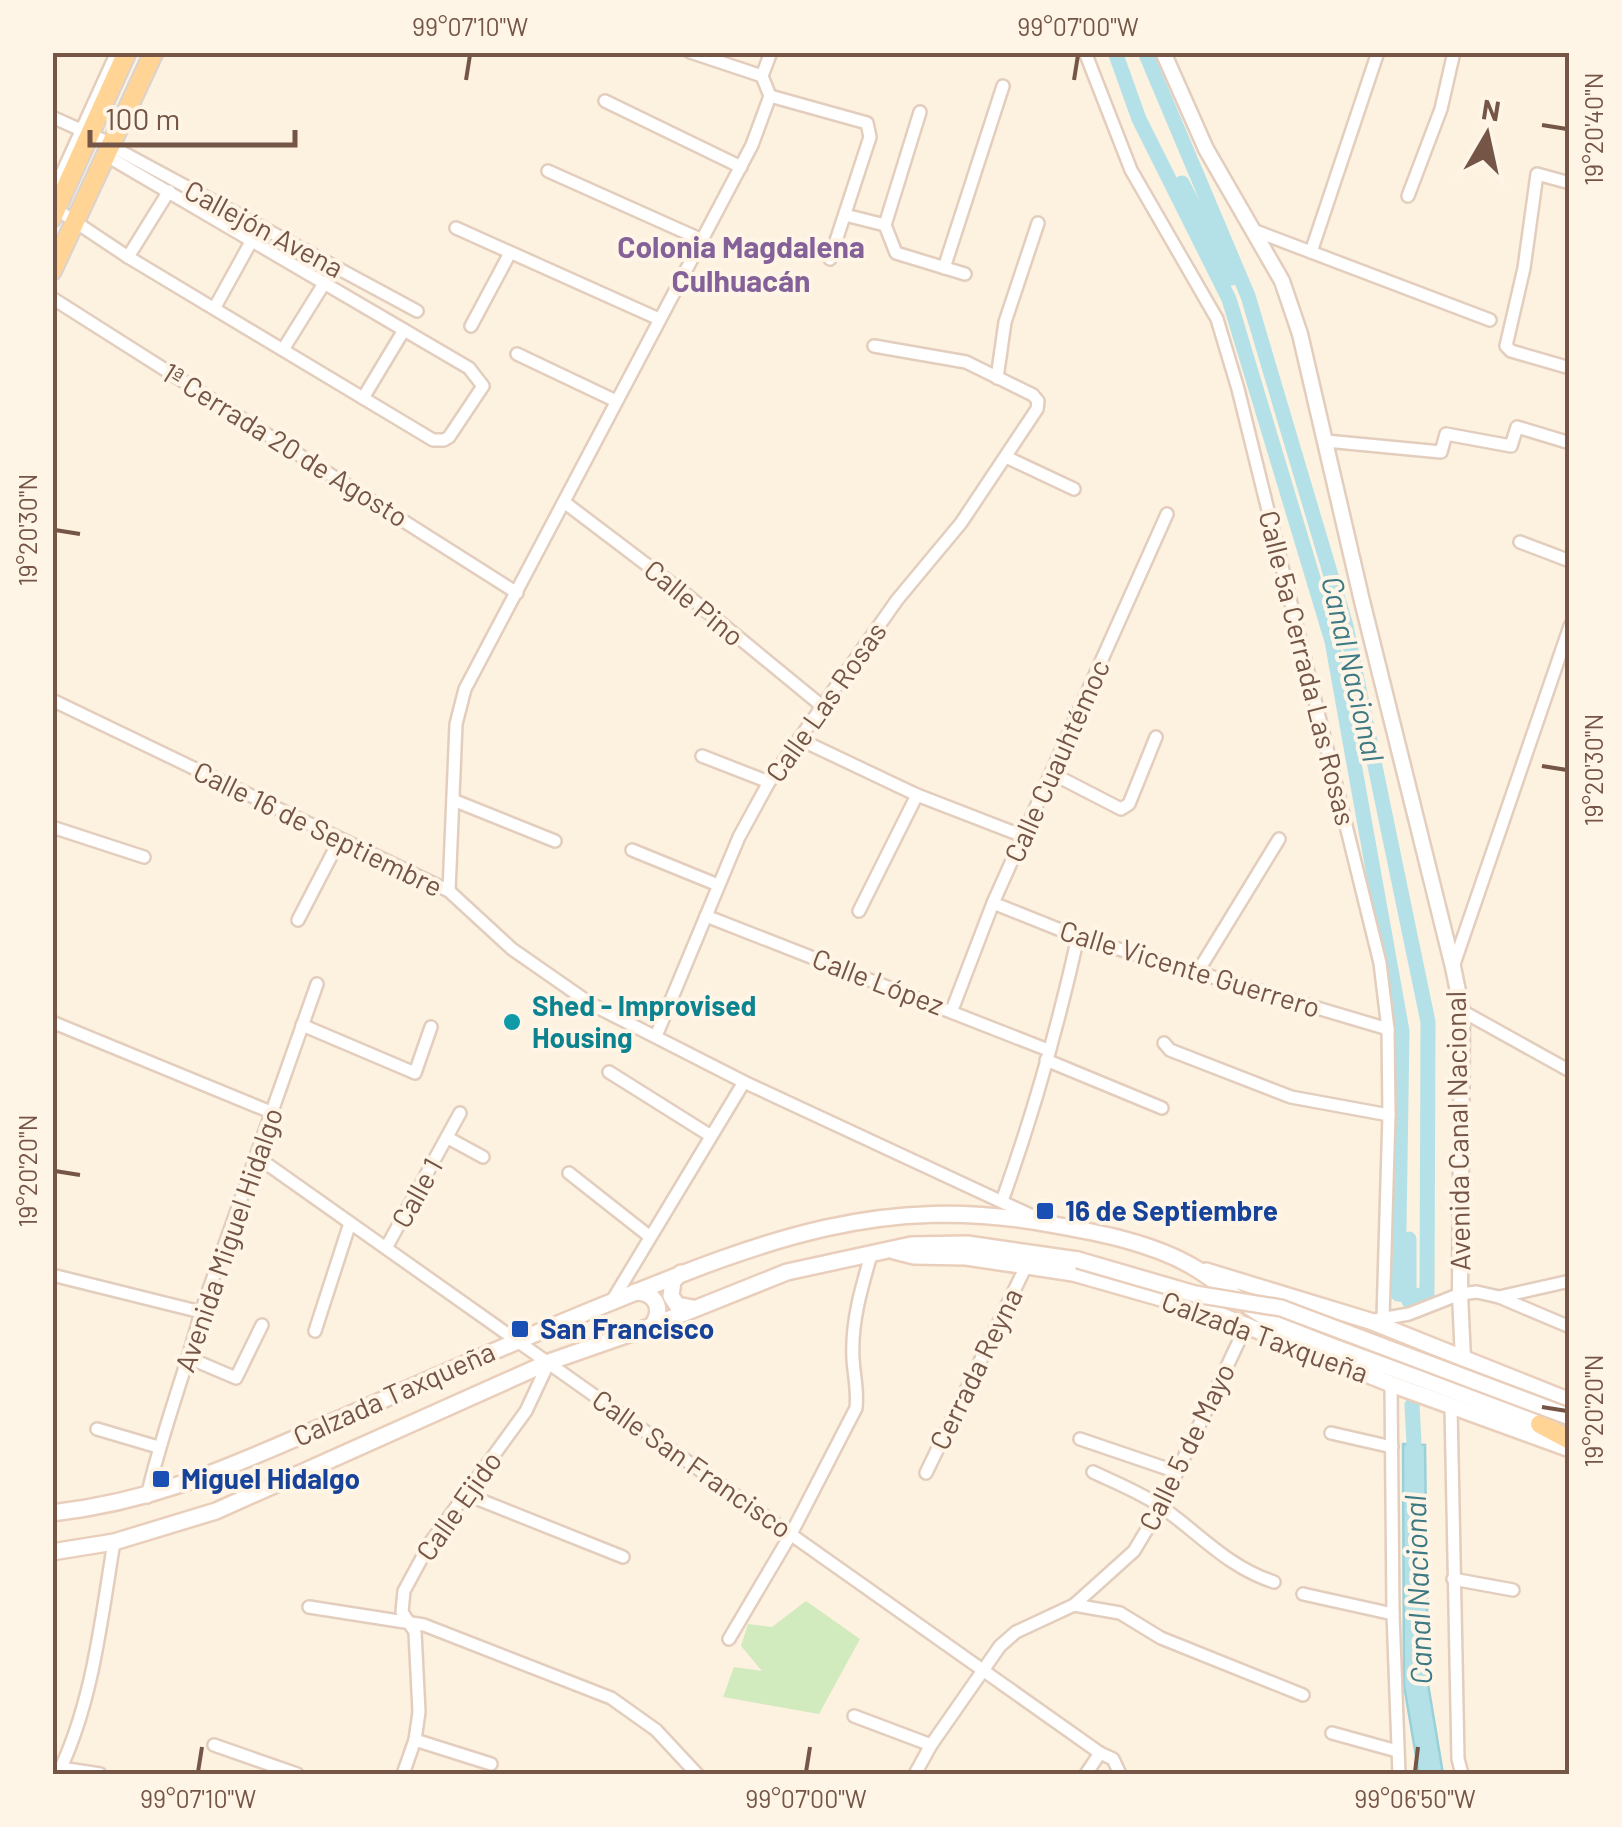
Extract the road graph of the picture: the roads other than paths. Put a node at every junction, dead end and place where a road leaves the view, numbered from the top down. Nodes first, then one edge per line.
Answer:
1 (117, 52) edge
2 (128, 52) edge
3 (154, 52) edge
4 (690, 52) edge
5 (772, 52) edge
6 (1085, 52) edge
7 (1163, 52) edge
8 (1378, 52) edge
9 (1454, 52) edge
10 (762, 76) junction
11 (1003, 86) dead end
12 (770, 96) junction
13 (605, 101) dead end
14 (920, 112) dead end
15 (52, 117) edge
16 (86, 133) junction
17 (110, 149) junction
18 (741, 166) junction
19 (548, 171) dead end
20 (1570, 183) edge
21 (169, 190) junction
22 (1408, 196) dead end
23 (54, 208) edge
24 (845, 216) junction
25 (1038, 223) dead end
26 (76, 224) junction
27 (885, 225) junction
28 (456, 228) dead end
29 (1253, 230) junction
30 (700, 239) junction
31 (252, 240) junction
32 (1310, 252) junction
33 (510, 253) junction
34 (128, 256) junction
35 (830, 259) dead end
36 (944, 268) junction
37 (52, 271) edge
38 (965, 274) dead end
39 (325, 282) junction
40 (52, 298) edge
41 (216, 307) junction
42 (416, 311) dead end
43 (659, 319) junction
44 (1490, 320) dead end
45 (471, 326) dead end
46 (404, 330) junction
47 (874, 346) dead end
48 (284, 348) junction
49 (518, 354) dead end
50 (1570, 368) edge
51 (997, 378) junction
52 (363, 398) junction
53 (616, 400) junction
54 (1326, 441) junction
55 (1570, 442) edge
56 (1006, 457) junction
57 (1074, 490) dead end
58 (564, 502) junction
59 (1167, 514) dead end
60 (1520, 542) dead end
61 (1570, 561) edge
62 (517, 593) junction
63 (1570, 626) edge
64 (52, 700) edge
65 (822, 706) junction
66 (1156, 737) dead end
67 (800, 739) junction
68 (702, 756) dead end
69 (1052, 774) junction
70 (769, 782) junction
71 (917, 795) junction
72 (453, 800) junction
73 (52, 827) edge
74 (1024, 836) junction
75 (340, 839) junction
76 (1279, 839) dead end
77 (555, 840) dead end
78 (632, 850) dead end
79 (144, 857) dead end
80 (718, 885) junction
81 (448, 891) junction
82 (994, 904) junction
83 (859, 911) dead end
84 (706, 916) junction
85 (298, 920) dead end
86 (1078, 937) junction
87 (1454, 966) junction
88 (1197, 973) junction
89 (317, 984) dead end
90 (952, 1010) junction
91 (1462, 1012) junction
92 (52, 1022) edge
93 (302, 1025) junction
94 (431, 1027) dead end
95 (1388, 1029) junction
96 (656, 1036) junction
97 (1164, 1043) dead end
98 (1047, 1055) junction
99 (1570, 1071) edge
100 (608, 1072) dead end
101 (744, 1082) junction
102 (1162, 1108) dead end
103 (273, 1113) junction
104 (460, 1113) dead end
105 (1390, 1115) junction
106 (710, 1136) junction
107 (448, 1138) junction
108 (257, 1157) junction
109 (483, 1158) dead end
110 (568, 1173) dead end
111 (1002, 1201) junction
112 (350, 1222) junction
113 (1049, 1224) junction
114 (650, 1236) junction
115 (386, 1248) junction
116 (894, 1251) junction
117 (871, 1255) junction
118 (1027, 1264) junction
119 (1197, 1269) junction
120 (681, 1274) junction
121 (52, 1275) edge
122 (1570, 1281) edge
123 (636, 1292) junction
124 (1460, 1294) junction
125 (1498, 1297) junction
126 (612, 1302) junction
127 (693, 1308) junction
128 (201, 1312) junction
129 (1376, 1319) junction
130 (1247, 1324) junction
131 (262, 1325) dead end
132 (652, 1326) junction
133 (1570, 1327) edge
134 (315, 1331) dead end
135 (516, 1340) junction
136 (189, 1358) junction
137 (1463, 1360) junction
138 (549, 1362) junction
139 (1391, 1384) junction
140 (1570, 1400) edge
141 (1451, 1406) junction
142 (1570, 1417) edge
143 (1540, 1424) joint
144 (97, 1428) dead end
145 (1330, 1433) dead end
146 (1080, 1439) dead end
147 (1568, 1443) edge
148 (158, 1447) junction
149 (1392, 1448) junction
150 (1093, 1472) dead end
151 (1177, 1472) junction
152 (926, 1473) dead end
153 (465, 1494) junction
154 (147, 1497) junction
155 (1162, 1506) junction
156 (52, 1513) edge
157 (791, 1534) junction
158 (114, 1542) junction
159 (52, 1552) edge
160 (623, 1557) dead end
161 (1453, 1580) junction
162 (1274, 1582) dead end
163 (1513, 1590) dead end
164 (1302, 1594) dead end
165 (1074, 1605) junction
166 (308, 1607) dead end
167 (1393, 1614) junction
168 (410, 1624) junction
169 (729, 1639) dead end
170 (982, 1670) junction
171 (1303, 1695) dead end
172 (854, 1716) dead end
173 (1332, 1733) dead end
174 (415, 1740) junction
175 (214, 1745) dead end
176 (931, 1745) junction
177 (1397, 1751) junction
178 (1100, 1754) junction
179 (491, 1764) dead end
180 (59, 1771) edge
181 (100, 1774) edge
182 (297, 1774) edge
183 (403, 1774) edge
184 (697, 1774) edge
185 (915, 1774) edge
186 (1086, 1774) edge
187 (1120, 1774) edge
188 (1399, 1774) edge
189 (1462, 1774) edge

1 - 16 street
2 - 16 main road
3 - 17 main road
4 - 10 street
5 - 10 street
6 - 95 street, Calle 5a Cerrada Las Rosas
7 - 29 street, Avenida Canal Nacional
8 - 32 street
9 - 22 street
10 - 12 street
11 - 36 street
12 - 18 street
12 - 24 street
13 - 18 street
14 - 27 street
15 - 16 street
16 - 17 street
16 - 23 main road
17 - 21 street
17 - 26 main road
17 - 42 street, Callejón Avena
18 - 30 street
19 - 30 street
20 - 50 street
21 - 31 street
21 - 34 street
23 - 26 street
24 - 27 street
24 - 35 street
25 - 51 street
26 - 34 street
26 - 37 main road
27 - 36 street
28 - 33 street
29 - 32 street
29 - 54 street, Avenida Canal Nacional
30 - 43 street
31 - 39 street
31 - 41 street
32 - 44 street
33 - 43 street
33 - 45 street
34 - 41 street
36 - 38 street
39 - 46 street
39 - 48 street
40 - 62 street, 1ª Cerrada 20 de Agosto
41 - 48 street
43 - 53 street
46 - 52 street
46 - 52 street
47 - 51 street
48 - 52 street
49 - 53 street
51 - 56 street, Calle Las Rosas
53 - 58 street
54 - 55 street
54 - 87 street, Avenida Canal Nacional
56 - 57 street
56 - 65 street, Calle Las Rosas
58 - 62 street
58 - 65 street, Calle Pino
59 - 69 street, Calle Cuauhtémoc
60 - 61 street
62 - 72 street
63 - 87 street
64 - 75 street, Calle 16 de Septiembre
65 - 67 street, Calle Las Rosas
66 - 69 street
67 - 70 street, Calle Las Rosas
67 - 71 street
68 - 70 street
69 - 74 street, Calle Cuauhtémoc
70 - 80 street, Calle Las Rosas
71 - 74 street
71 - 83 street
72 - 77 street
72 - 81 street
73 - 79 street
74 - 82 street, Calle Cuauhtémoc
75 - 81 street, Calle 16 de Septiembre
75 - 85 street
76 - 88 street
78 - 80 street
80 - 84 street, Calle Las Rosas
81 - 96 street, Calle 16 de Septiembre
82 - 86 street, Calle Vicente Guerrero
82 - 90 street, Calle Cuauhtémoc
84 - 90 street, Calle López
84 - 96 street, Calle Las Rosas
86 - 88 street, Calle Vicente Guerrero
86 - 98 street
87 - 91 street, Avenida Canal Nacional
88 - 95 street, Calle Vicente Guerrero
89 - 93 street, Avenida Miguel Hidalgo
90 - 98 street, Calle López
91 - 99 street
91 - 124 street, Avenida Canal Nacional
92 - 103 street
93 - 94 street
93 - 103 street, Avenida Miguel Hidalgo
95 - 105 street, Calle 5a Cerrada Las Rosas
96 - 101 street, Calle 16 de Septiembre
97 - 105 street
98 - 102 street, Calle López
98 - 111 street
100 - 106 street
101 - 106 street
101 - 111 street, Calle 16 de Septiembre
103 - 108 street, Avenida Miguel Hidalgo
104 - 107 street, Calle 1
105 - 129 street, Calle 5a Cerrada Las Rosas
106 - 114 street
107 - 109 street
107 - 115 street, Calle 1
108 - 112 street, Calle San Francisco
108 - 128 street, Avenida Miguel Hidalgo
110 - 114 street
111 - 113 street, Calle 16 de Septiembre
112 - 115 street, Calle San Francisco
112 - 134 street
113 - 119 main road, Calzada Taxqueña
113 - 120 main road, Calzada Taxqueña
114 - 126 street
115 - 135 street, Calle San Francisco
116 - 117 main road, Calzada Taxqueña
116 - 118 main road, Calzada Taxqueña
116 - 142 main road, Calzada Taxqueña, bridge
117 - 127 main road, Calzada Taxqueña
117 - 157 street
118 - 130 main road, Calzada Taxqueña
118 - 152 street, Cerrada Reyna
119 - 129 main road, Calzada Taxqueña
119 - 143 main road, Calzada Taxqueña
120 - 123 main road, Calzada Taxqueña
120 - 127 main road
121 - 128 street
122 - 125 street
123 - 126 main road, Calzada Taxqueña
123 - 132 main road
124 - 125 street
124 - 129 street
124 - 137 street, Avenida Canal Nacional
125 - 133 street
126 - 135 main road, Calzada Taxqueña
127 - 132 main road, Calzada Taxqueña
128 - 136 street, Avenida Miguel Hidalgo
129 - 137 main road, Calzada Taxqueña
130 - 139 main road, Calzada Taxqueña
130 - 151 street, Calle 5 de Mayo
131 - 136 street
132 - 138 main road, Calzada Taxqueña
135 - 138 street, Calle San Francisco
135 - 154 main road, Calzada Taxqueña
136 - 148 street, Avenida Miguel Hidalgo
137 - 140 main road, Calzada Taxqueña
138 - 153 street, Calle Ejido
138 - 157 street, Calle San Francisco
138 - 158 main road, Calzada Taxqueña
139 - 141 main road, Calzada Taxqueña
139 - 149 street
141 - 147 main road, Calzada Taxqueña
141 - 161 street
143 - 147 main road
144 - 148 street
145 - 149 street
146 - 151 street
148 - 154 street, Avenida Miguel Hidalgo
149 - 167 street
150 - 155 street
151 - 155 street, Calle 5 de Mayo
153 - 160 street
153 - 168 street, Calle Ejido
154 - 156 main road, Calzada Taxqueña
155 - 162 street
155 - 165 street, Calle 5 de Mayo
157 - 169 street
157 - 170 street, Calle San Francisco
158 - 159 main road, Calzada Taxqueña
158 - 180 street
161 - 163 street
161 - 189 street
164 - 167 street
165 - 170 street, Calle 5 de Mayo
165 - 171 street
166 - 168 street
167 - 177 street
168 - 174 street, Calle Ejido
168 - 184 street
170 - 176 street, Calle 5 de Mayo
170 - 178 street, Calle San Francisco
172 - 176 street
173 - 177 street
174 - 179 street
174 - 183 street, Calle Ejido
175 - 182 street
176 - 185 street, Calle 5 de Mayo
177 - 188 street
178 - 186 street
178 - 187 street, Calle San Francisco
180 - 181 street

